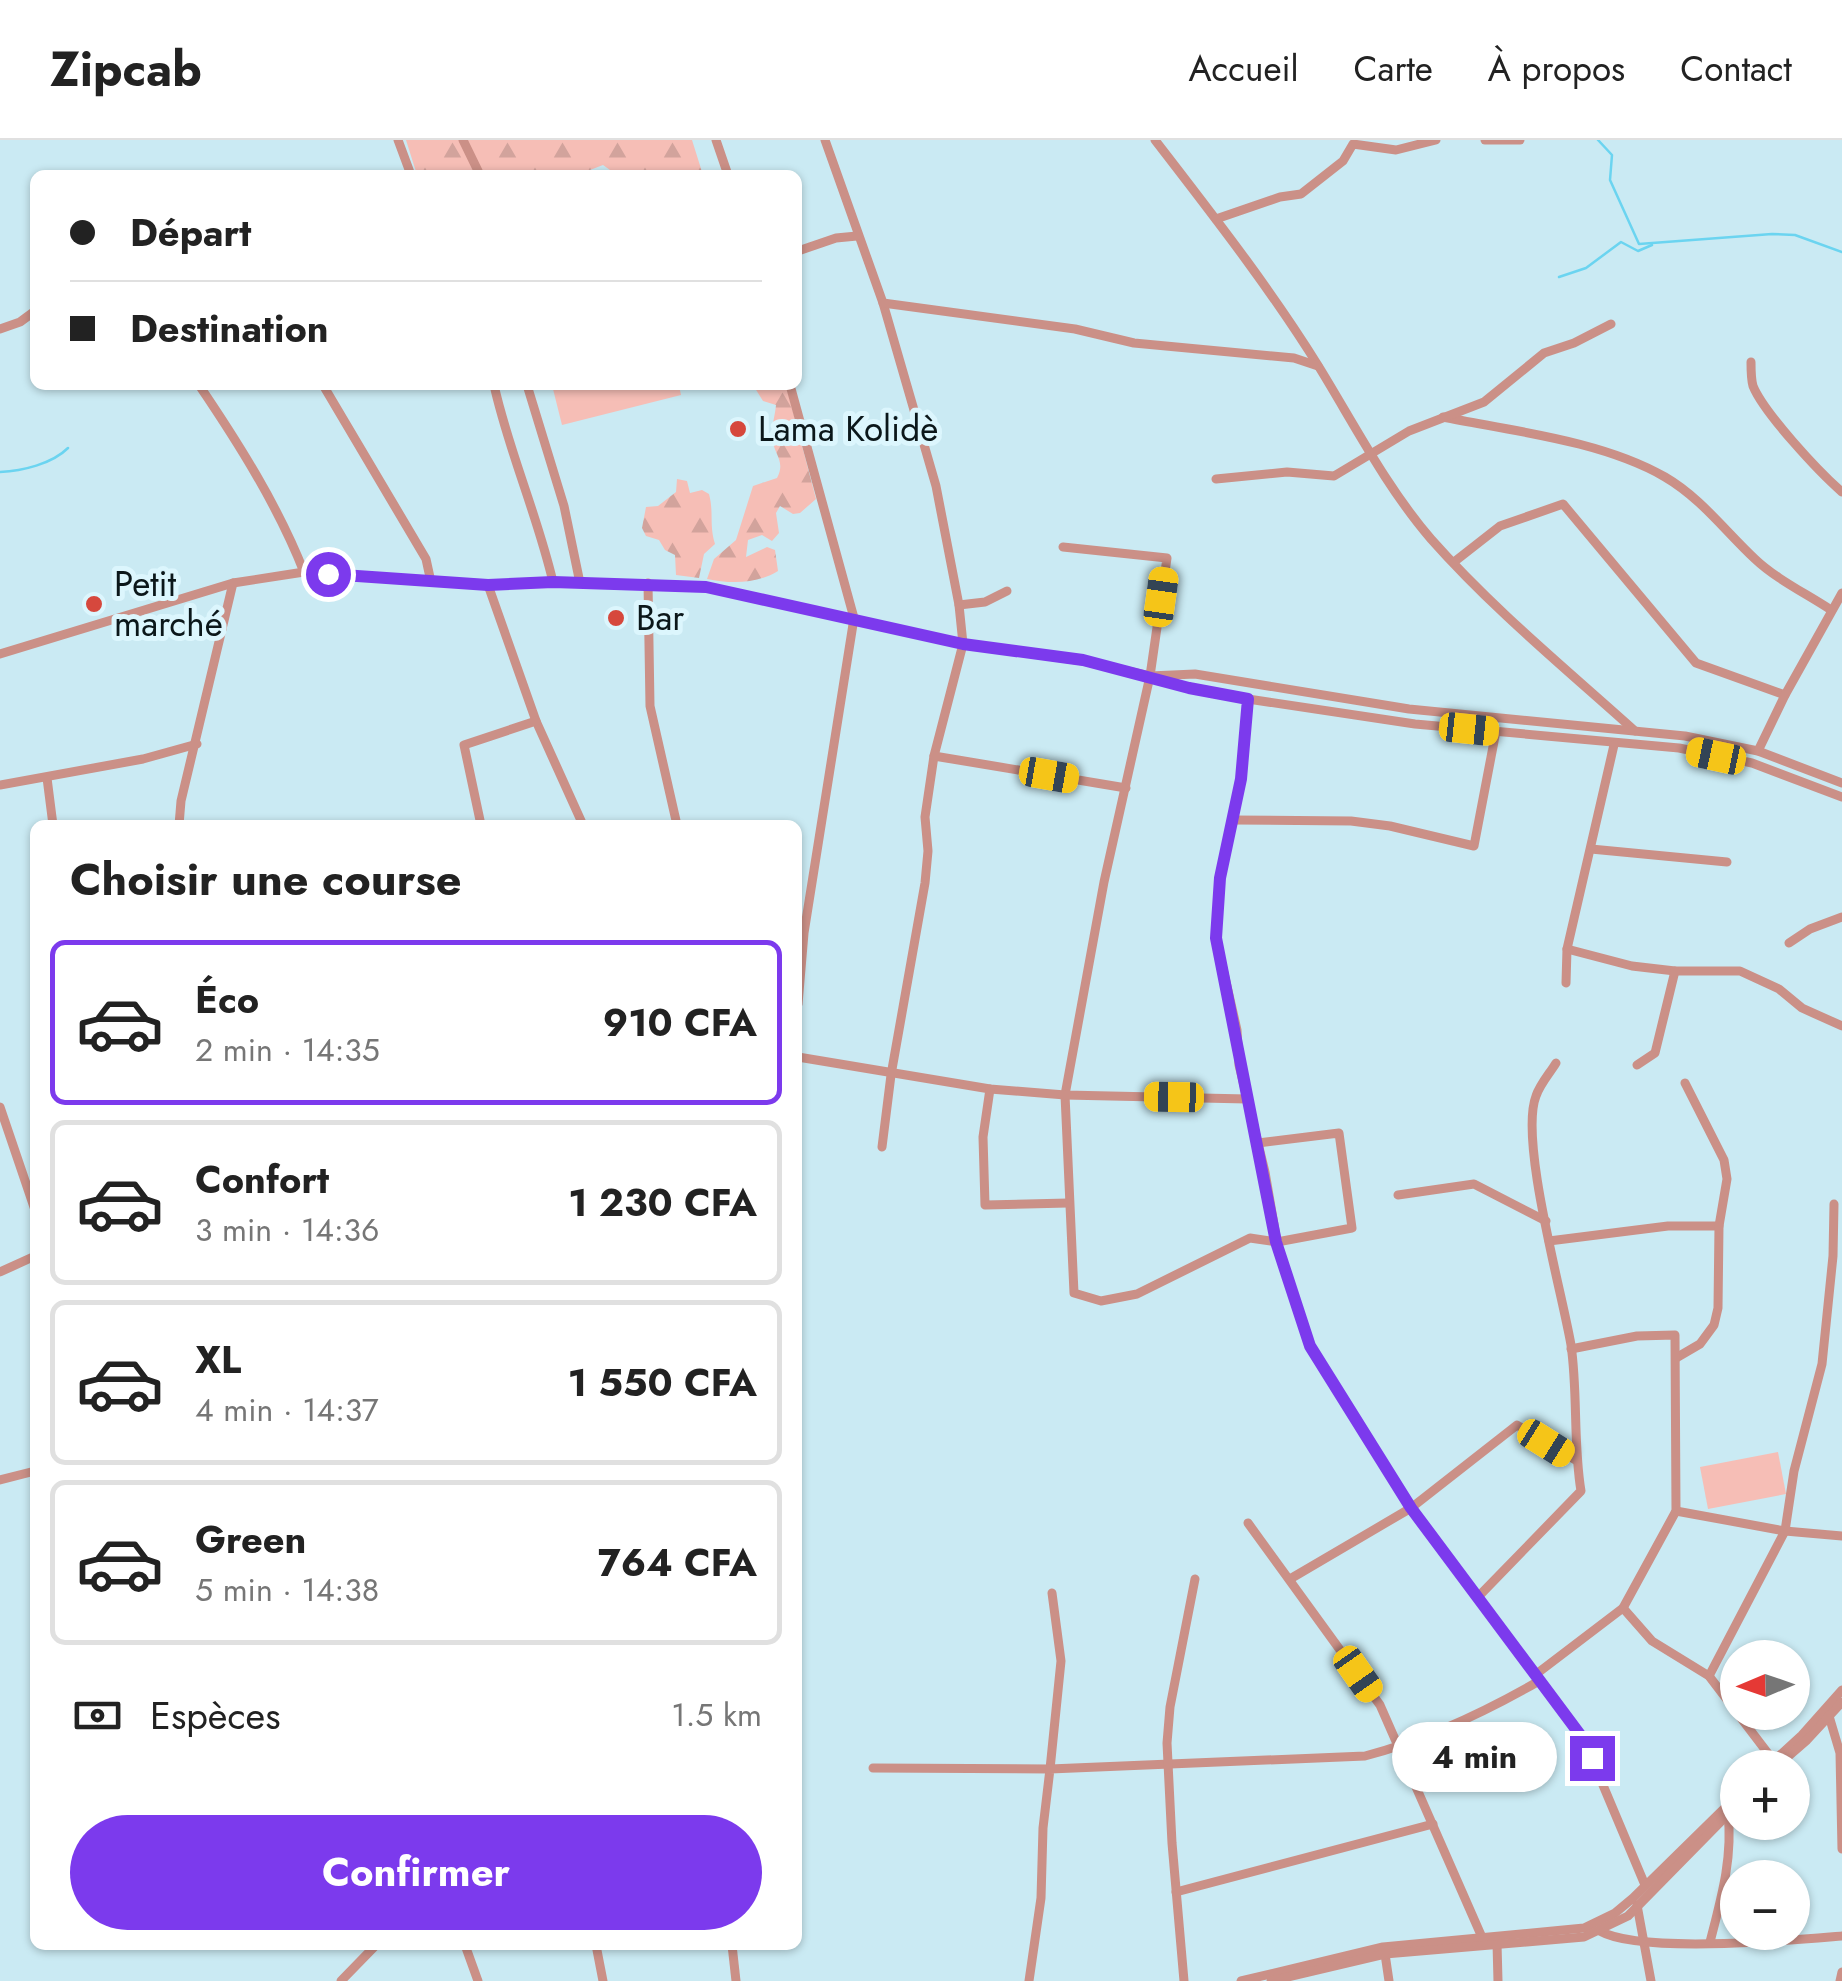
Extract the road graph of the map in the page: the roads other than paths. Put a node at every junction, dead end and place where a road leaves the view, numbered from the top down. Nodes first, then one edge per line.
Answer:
1 (398, 140) edge
2 (463, 140) edge
3 (716, 140) edge
4 (825, 140) edge
5 (1155, 140) edge
6 (1436, 140) edge
7 (1485, 140) edge
8 (1520, 140) edge
9 (408, 170) edge
10 (478, 170) edge
11 (726, 170) edge
12 (1216, 219) junction
13 (858, 236) junction
14 (802, 250) edge
15 (883, 303) junction
16 (30, 314) edge
17 (1611, 324) dead end
18 (0, 329) edge
19 (1751, 362) dead end
20 (1318, 366) junction
21 (202, 390) edge
22 (326, 390) edge
23 (495, 390) edge
24 (529, 390) edge
25 (791, 390) edge
26 (1444, 417) junction
27 (1373, 456) junction
28 (1216, 479) dead end
29 (1842, 492) edge
30 (1062, 547) dead end
31 (1454, 562) junction
32 (304, 572) junction
33 (430, 582) junction
34 (553, 582) junction
35 (580, 582) junction
36 (232, 583) junction
37 (648, 584) junction
38 (488, 585) junction
39 (1006, 591) dead end
40 (1842, 594) edge
41 (960, 605) junction
42 (1832, 610) junction
43 (854, 618) junction
44 (963, 644) junction
45 (0, 654) edge
46 (1150, 676) junction
47 (1785, 695) junction
48 (1248, 699) junction
49 (536, 721) junction
50 (1635, 731) junction
51 (1496, 732) junction
52 (196, 744) junction
53 (1614, 744) junction
54 (1758, 751) junction
55 (934, 756) junction
56 (46, 778) junction
57 (1842, 782) edge
58 (0, 785) edge
59 (1126, 788) junction
60 (1842, 797) edge
61 (52, 820) edge
62 (180, 820) edge
63 (479, 820) edge
64 (581, 820) edge
65 (676, 820) edge
66 (1232, 820) junction
67 (1591, 850) junction
68 (1726, 862) dead end
69 (1842, 917) edge
70 (1789, 943) dead end
71 (1567, 949) junction
72 (802, 957) edge
73 (1675, 971) junction
74 (1566, 983) dead end
75 (1842, 1026) edge
76 (802, 1059) edge
77 (1556, 1063) dead end
78 (1637, 1064) dead end
79 (891, 1074) junction
80 (1685, 1083) dead end
81 (990, 1089) junction
82 (1064, 1095) junction
83 (1247, 1099) junction
84 (0, 1106) edge
85 (1258, 1143) junction
86 (882, 1146) dead end
87 (30, 1195) edge
88 (1398, 1195) dead end
89 (1068, 1204) junction
90 (1834, 1204) dead end
91 (1546, 1221) junction
92 (1719, 1226) junction
93 (1549, 1241) junction
94 (1276, 1242) junction
95 (30, 1258) edge
96 (0, 1272) edge
97 (1571, 1349) junction
98 (1676, 1358) junction
99 (1576, 1462) junction
100 (30, 1472) edge
101 (0, 1480) edge
102 (1411, 1508) junction
103 (1676, 1511) junction
104 (1248, 1523) dead end
105 (1785, 1531) junction
106 (1842, 1536) edge
107 (1195, 1579) dead end
108 (1290, 1579) junction
109 (1052, 1593) dead end
110 (1478, 1597) junction
111 (1623, 1608) junction
112 (1709, 1676) junction
113 (1537, 1678) junction
114 (1842, 1690) edge
115 (1842, 1702) edge
116 (1830, 1716) junction
117 (1400, 1747) junction
118 (1761, 1750) edge
119 (1786, 1750) edge
120 (1789, 1750) edge
121 (1168, 1764) junction
122 (872, 1768) dead end
123 (1050, 1769) junction
124 (1720, 1813) edge
125 (1720, 1822) edge
126 (1433, 1824) junction
127 (1731, 1840) edge
128 (1842, 1849) edge
129 (1646, 1885) junction
130 (1176, 1892) junction
131 (1636, 1902) junction
132 (1600, 1931) junction
133 (1480, 1935) junction
134 (1842, 1936) edge
135 (1646, 1942) junction
136 (1710, 1942) junction
137 (1497, 1943) junction
138 (371, 1950) edge
139 (467, 1950) edge
140 (597, 1950) edge
141 (733, 1950) edge
142 (1385, 1954) junction
143 (1842, 1972) edge
144 (341, 1981) edge
145 (478, 1981) edge
146 (603, 1981) edge
147 (736, 1981) edge
148 (1030, 1981) edge
149 (1184, 1981) edge
150 (1240, 1981) edge
151 (1271, 1981) edge
152 (1389, 1981) edge
153 (1498, 1981) edge
154 (1651, 1981) edge
155 (1840, 1981) edge

1 - 9 street
2 - 10 street
3 - 11 street
4 - 13 street
5 - 12 street
6 - 12 street
7 - 8 street
12 - 20 street
13 - 14 street
13 - 15 street
15 - 20 street
15 - 41 street
16 - 18 street
17 - 26 street
19 - 29 street
20 - 27 street
21 - 32 street
22 - 33 street
23 - 34 street
24 - 35 street
25 - 43 street
26 - 27 street
26 - 42 street
27 - 28 street
27 - 31 street
30 - 46 street
31 - 47 street
31 - 50 street
32 - 33 street
32 - 36 street
33 - 38 street
34 - 35 street
34 - 38 street
35 - 37 street
36 - 45 street
36 - 52 street
37 - 43 street
37 - 65 street
38 - 49 street
39 - 41 street
40 - 42 street
41 - 44 street
42 - 47 street
43 - 44 street
43 - 72 street
44 - 46 street
44 - 55 street
46 - 48 street
46 - 50 street
46 - 59 street
47 - 54 street
48 - 51 street
48 - 66 street
49 - 63 street
49 - 64 street
50 - 54 street
51 - 53 street
51 - 66 street
52 - 56 street
52 - 62 street
53 - 60 street
53 - 67 street
54 - 57 street
55 - 59 street
55 - 79 street
56 - 58 street
56 - 61 street
59 - 82 street
66 - 83 street
67 - 68 street
67 - 71 street
69 - 70 street
71 - 73 street
71 - 74 street
73 - 75 street
73 - 78 street
76 - 79 street
77 - 91 street
79 - 81 street
79 - 86 street
80 - 92 street
81 - 82 street
81 - 89 street
82 - 83 street
82 - 89 street
83 - 85 street
84 - 87 street
85 - 94 street
85 - 94 street
88 - 91 street
89 - 94 street
90 - 105 street
91 - 93 street
92 - 93 street
92 - 98 street
93 - 97 street
94 - 102 street
95 - 96 street
97 - 98 street
97 - 99 street
98 - 103 street
99 - 102 street
99 - 110 street
100 - 101 street
102 - 108 street
102 - 110 street
103 - 105 street
103 - 111 street
104 - 108 street
105 - 106 street
105 - 112 street
107 - 121 street
108 - 117 street
109 - 123 street
110 - 113 street
111 - 112 street
111 - 113 street
112 - 118 street
113 - 117 street
113 - 129 street
114 - 119 street
115 - 116 street
116 - 120 street
116 - 128 street
117 - 121 street
117 - 126 street
121 - 123 street
121 - 130 street
122 - 123 street
123 - 148 street
124 - 129 street
125 - 131 street
126 - 130 street
126 - 133 street
127 - 136 street
129 - 131 street
130 - 149 street
131 - 132 street
131 - 133 street
131 - 135 street
132 - 135 street
132 - 137 street
133 - 150 street
134 - 136 street
135 - 136 street
135 - 154 street
137 - 142 street
137 - 153 street
138 - 144 street
139 - 145 street
140 - 146 street
141 - 147 street
142 - 151 street
142 - 152 street
143 - 155 street

